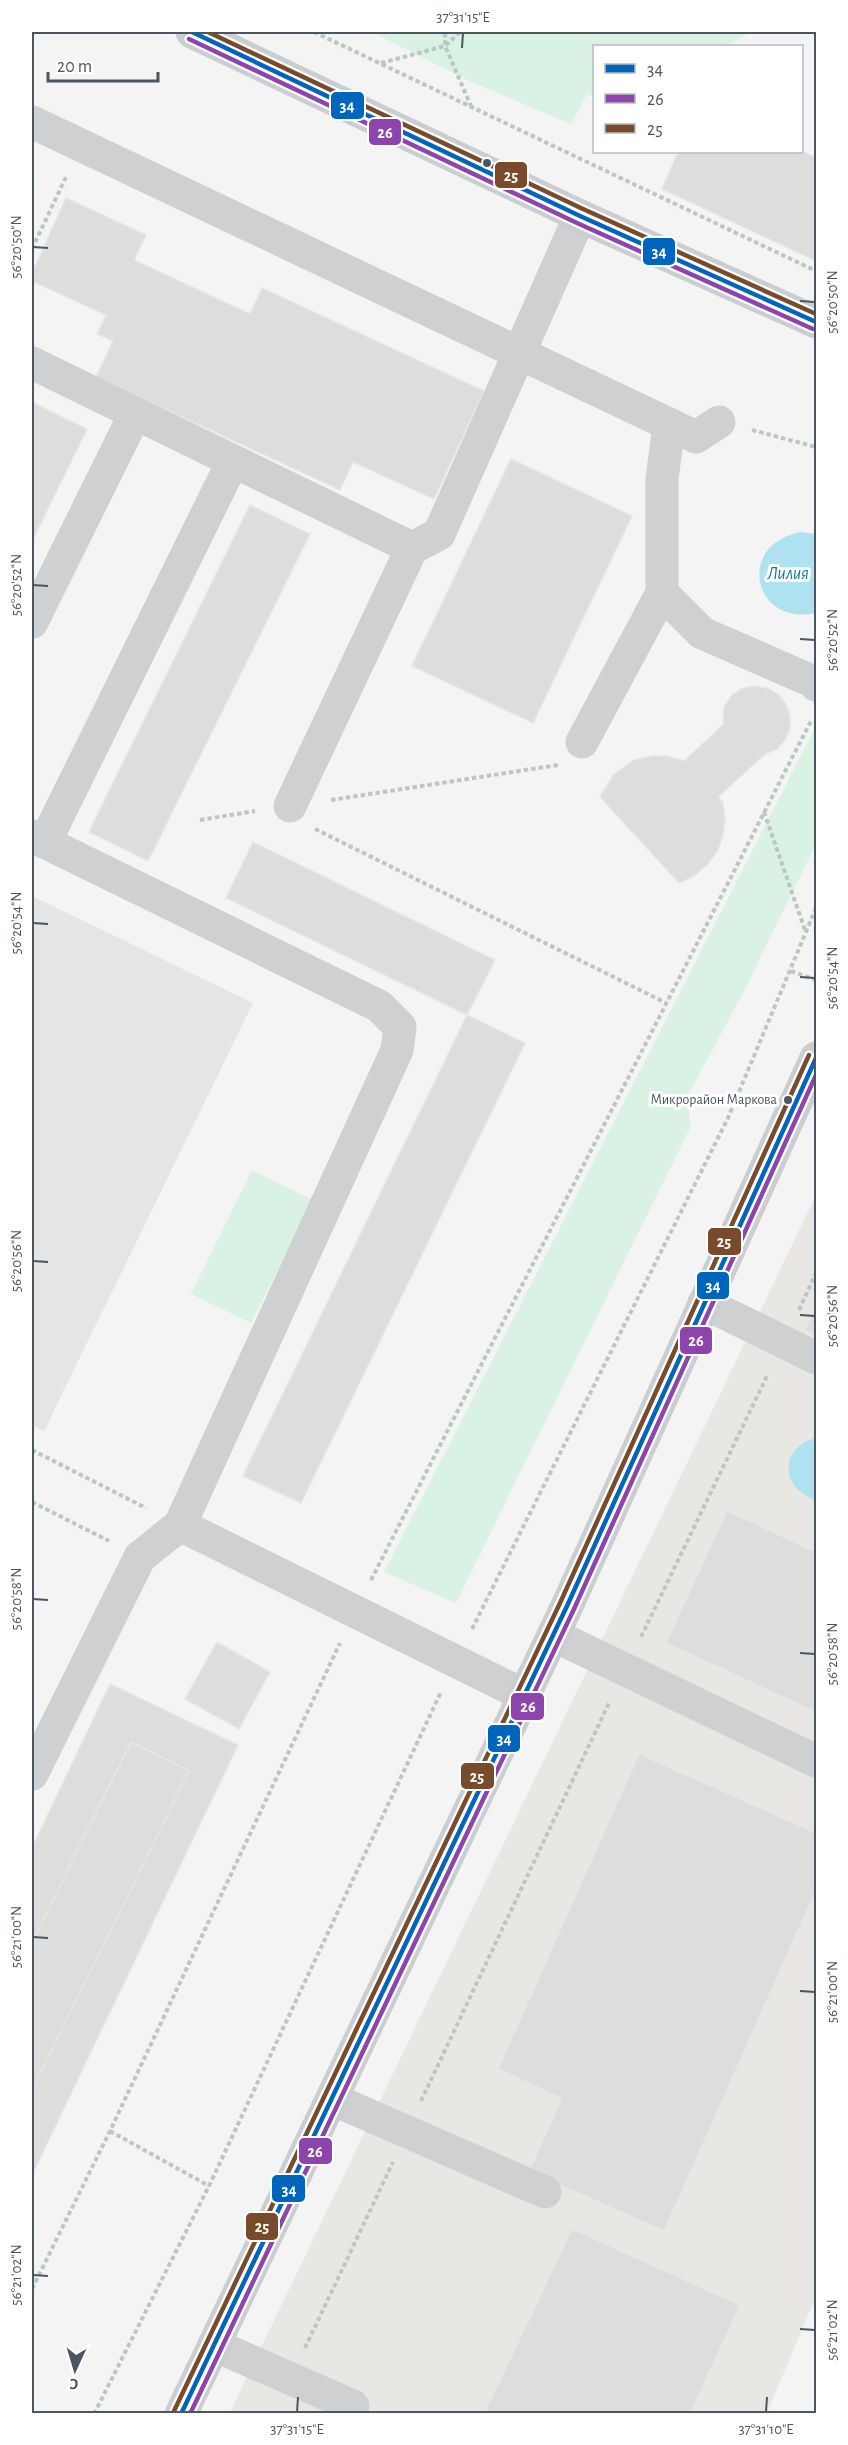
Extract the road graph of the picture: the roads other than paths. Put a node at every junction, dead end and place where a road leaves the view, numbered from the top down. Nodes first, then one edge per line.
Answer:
1 (192, 32) edge
2 (32, 122) edge
3 (580, 216) junction
4 (816, 322) edge
5 (518, 353) junction
6 (32, 363) edge
7 (135, 414) junction
8 (719, 422) road end
9 (669, 424) junction
10 (233, 461) junction
11 (412, 548) junction
12 (662, 593) junction
13 (32, 622) edge
14 (816, 686) edge
15 (582, 742) road end
16 (297, 815) road end
17 (38, 839) edge
18 (816, 1058) edge
19 (704, 1303) junction
20 (816, 1358) edge
21 (180, 1525) junction
22 (553, 1635) junction
23 (525, 1695) junction
24 (816, 1761) edge
25 (33, 1768) edge
26 (332, 2099) junction
27 (545, 2192) dead end
28 (214, 2345) junction
29 (353, 2406) dead end
30 (181, 2414) edge

1 - 3 main road
2 - 5 lane
3 - 4 main road
3 - 5 lane
5 - 9 lane
5 - 11 lane
6 - 7 lane
7 - 10 lane
7 - 13 lane
8 - 9 lane
9 - 12 lane
10 - 11 lane
10 - 17 lane
11 - 16 lane
12 - 14 lane
12 - 15 lane
17 - 21 lane
18 - 19 main road
19 - 20 lane
19 - 22 main road
21 - 23 lane
21 - 25 lane
22 - 23 main road
22 - 24 lane
23 - 26 main road
26 - 27 lane
26 - 28 main road
28 - 29 lane
28 - 30 main road

